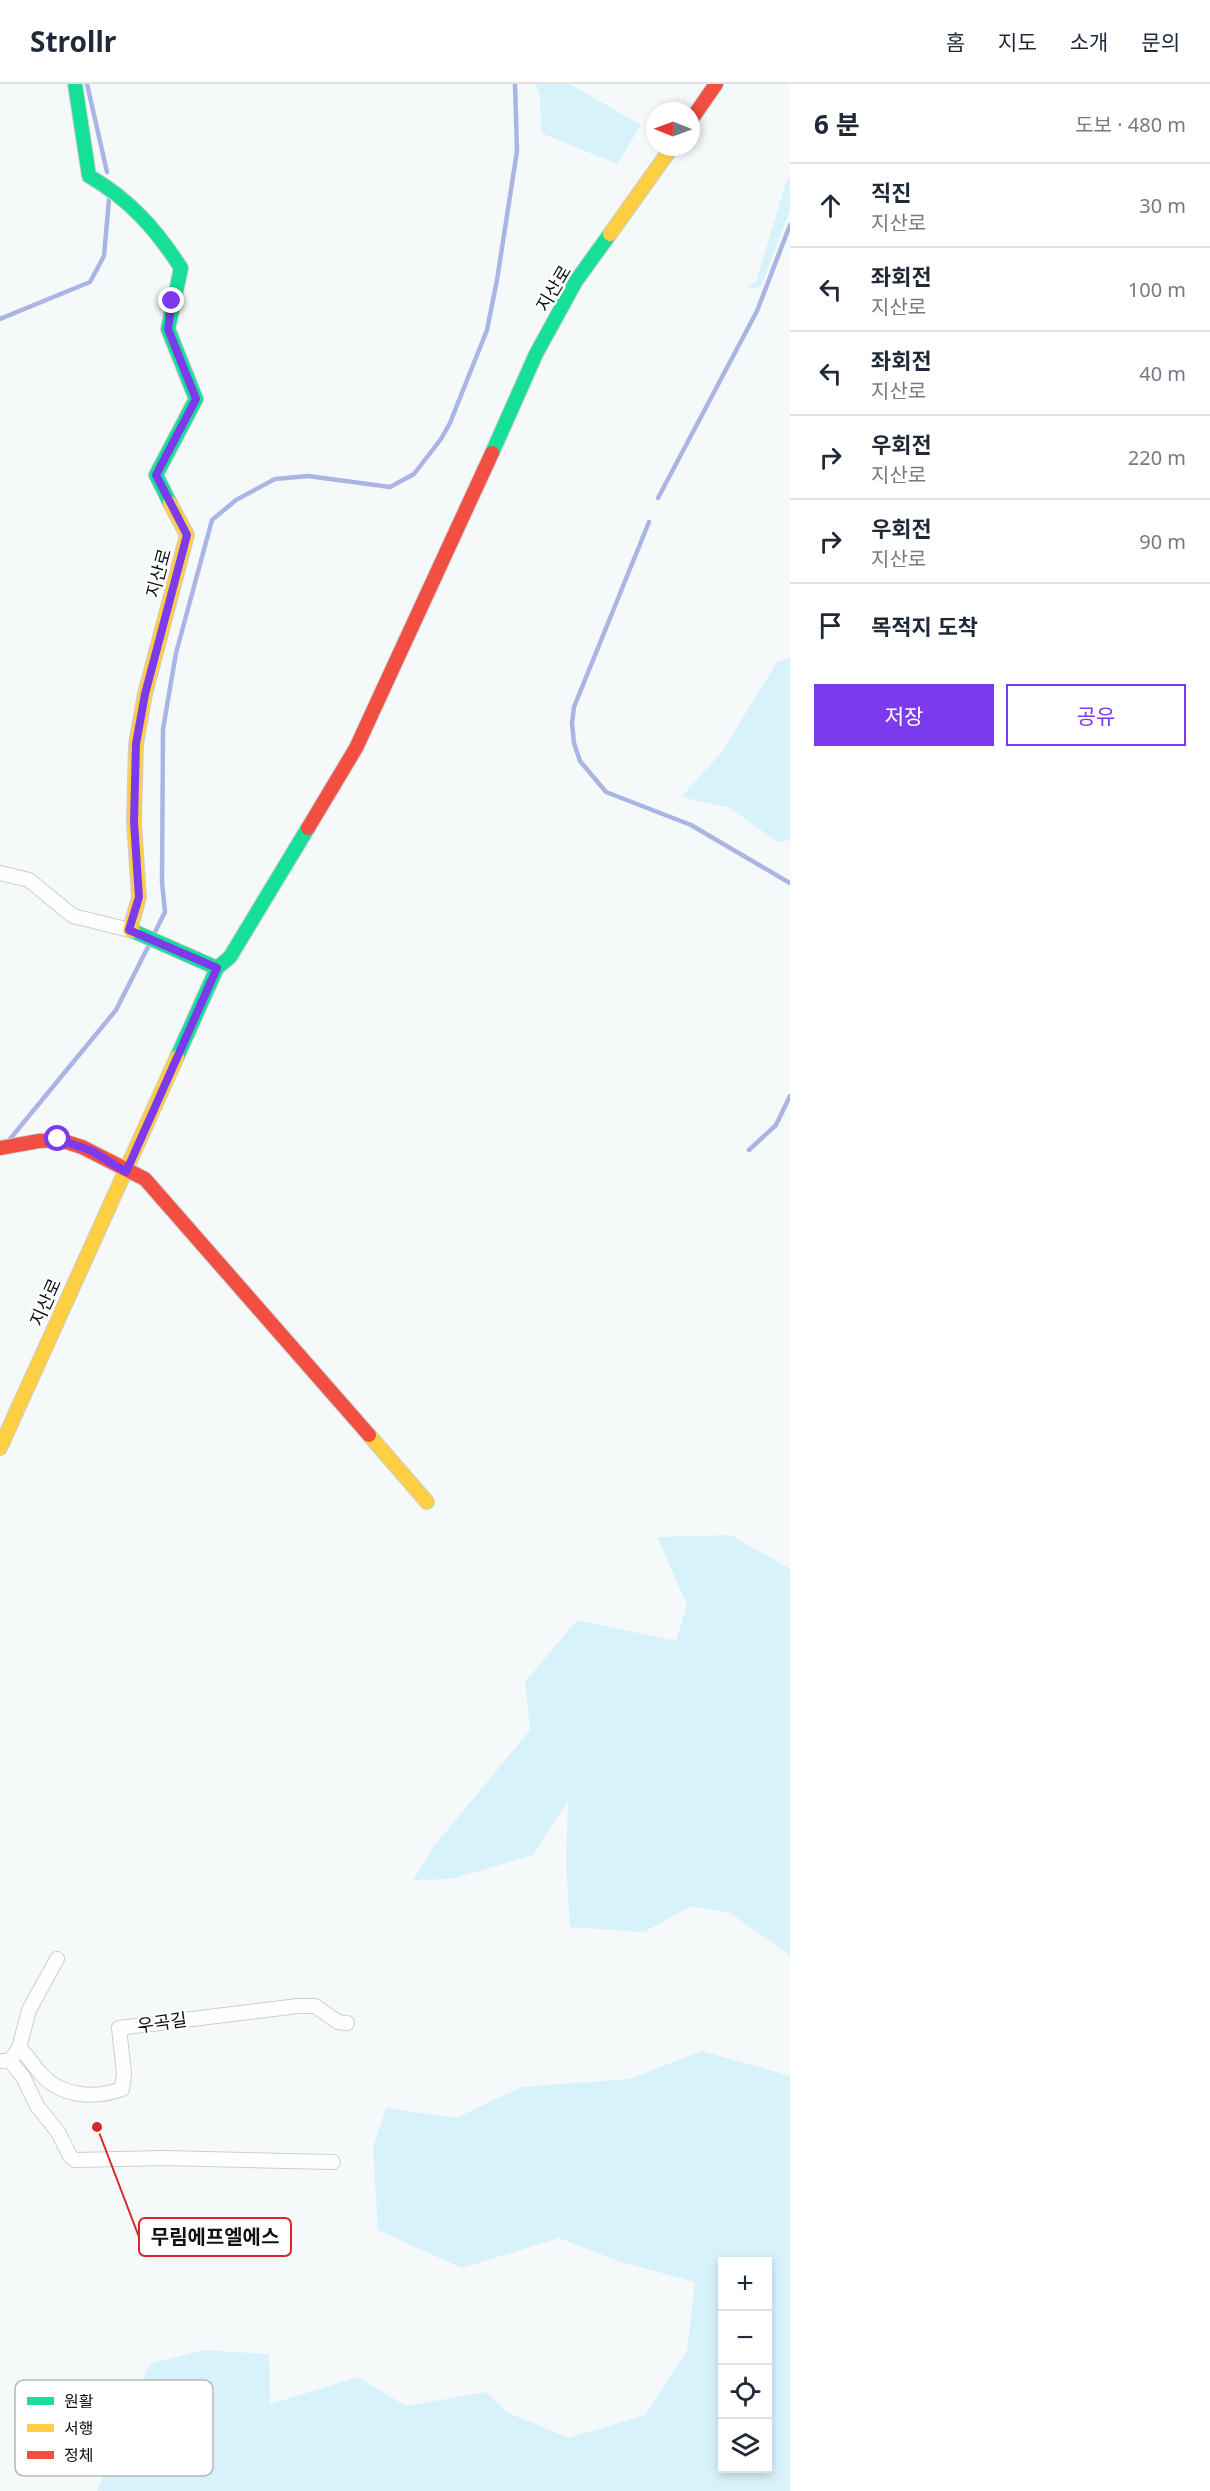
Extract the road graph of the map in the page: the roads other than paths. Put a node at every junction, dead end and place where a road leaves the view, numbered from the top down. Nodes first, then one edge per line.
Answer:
1 (75, 84) edge
2 (716, 84) edge
3 (700, 107) edge
4 (666, 156) edge
5 (0, 873) edge
6 (129, 930) junction
7 (217, 968) junction
8 (5, 1147) edge
9 (126, 1172) junction
10 (0, 1448) edge
11 (427, 1502) dead end
12 (57, 1959) dead end
13 (347, 2023) dead end
14 (19, 2048) junction
15 (5, 2061) edge
16 (333, 2162) dead end

1 - 6 street, 지산로
2 - 3 street
4 - 7 street, 지산로
5 - 6 street
6 - 7 street
7 - 9 street, 지산로
8 - 9 street
9 - 10 street, 지산로
9 - 11 street
12 - 14 street
13 - 14 street, 우곡길
14 - 15 street
15 - 16 street

